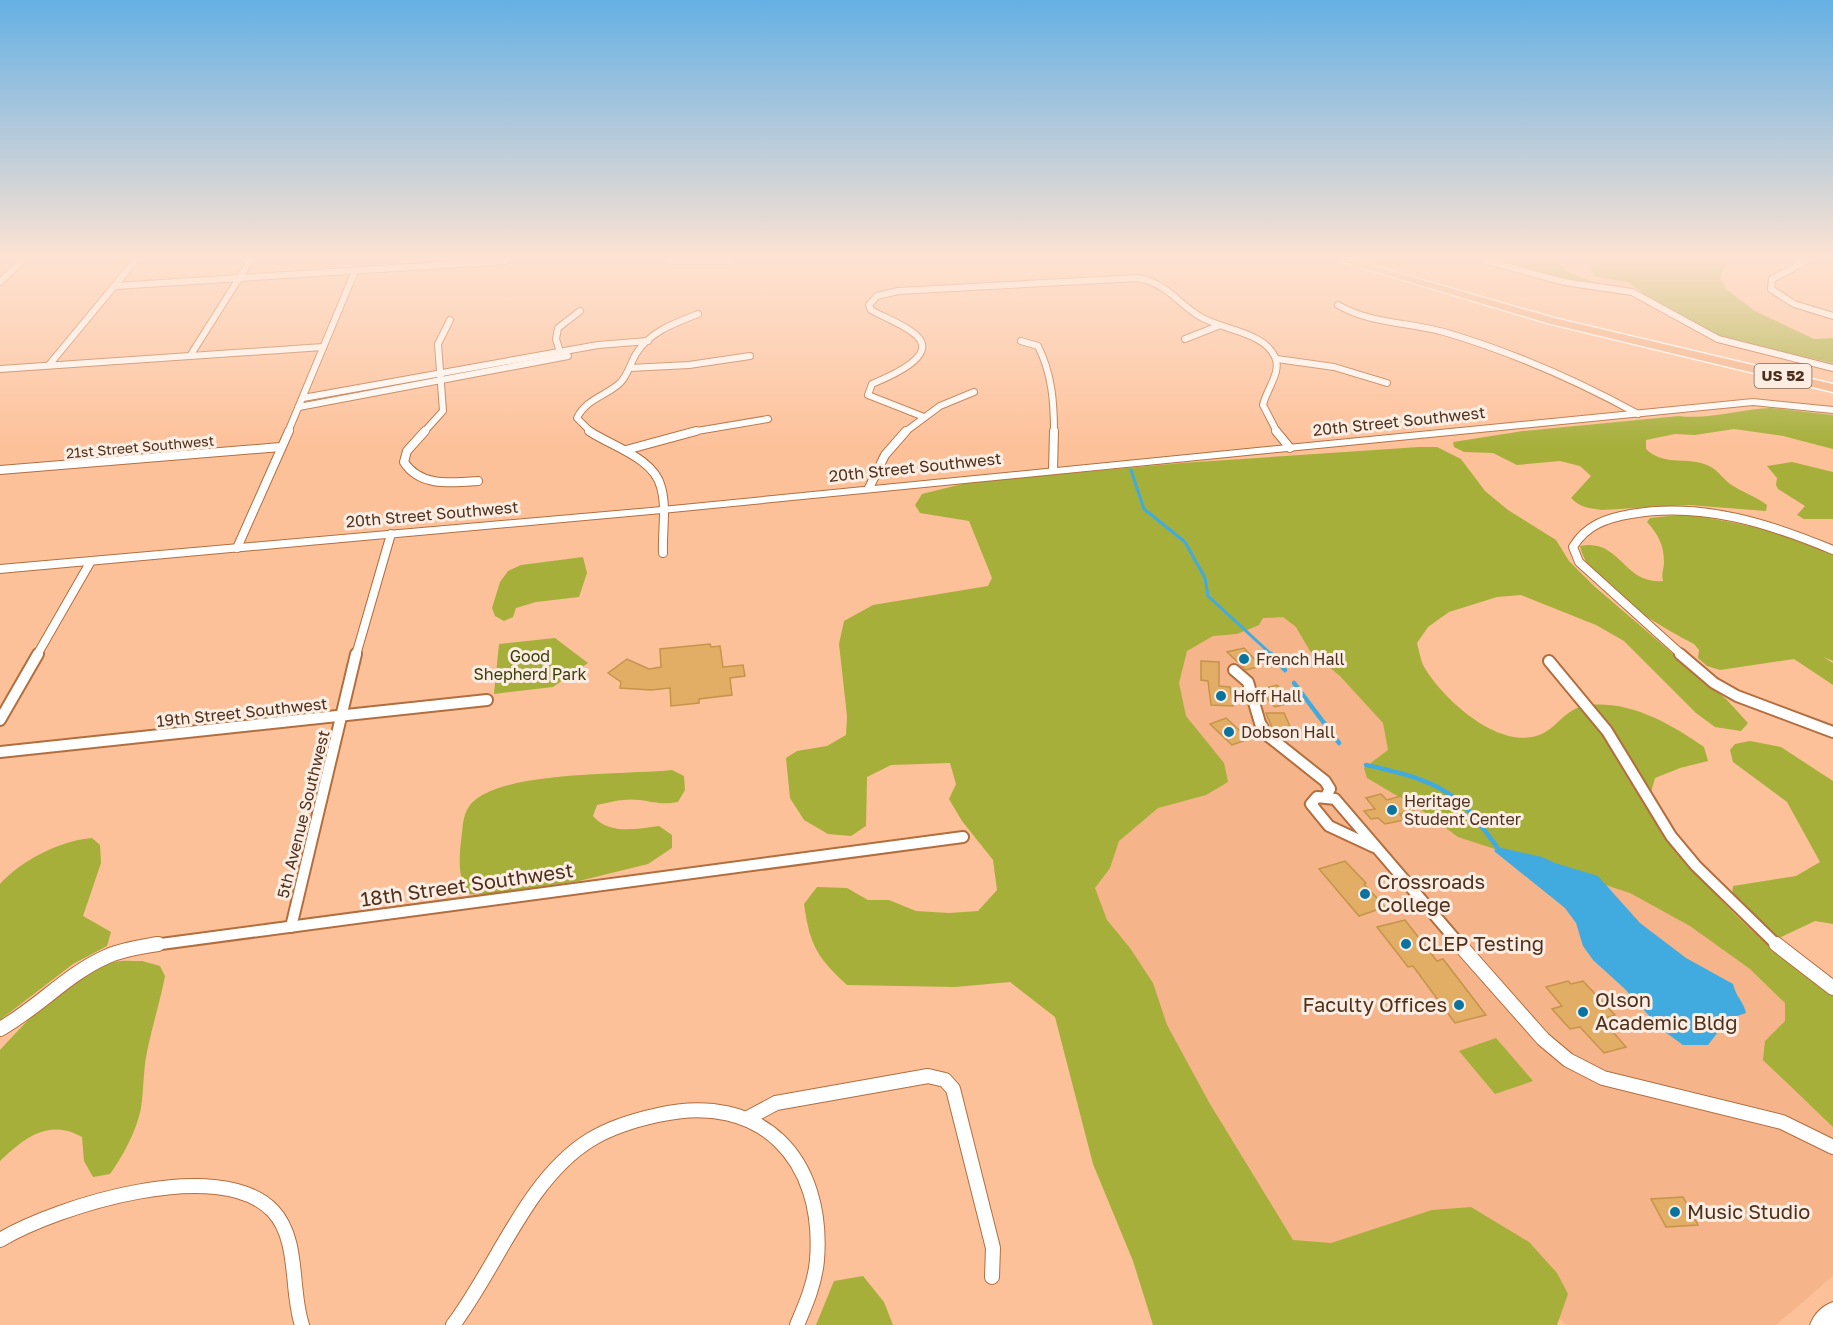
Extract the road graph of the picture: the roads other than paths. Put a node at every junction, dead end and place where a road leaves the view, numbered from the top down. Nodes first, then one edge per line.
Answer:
1 (84, 323) edge
2 (212, 323) edge
3 (333, 323) edge
4 (449, 323) edge
5 (562, 323) edge
6 (676, 323) edge
7 (895, 323) edge
8 (1212, 323) edge
9 (1400, 323) edge
10 (1561, 323) edge
11 (1600, 323) edge
12 (1690, 323) edge
13 (1218, 326) junction
14 (1185, 339) dead end
15 (1021, 341) dead end
16 (646, 343) junction
17 (323, 347) junction
18 (560, 355) junction
19 (190, 356) junction
20 (750, 356) dead end
21 (1276, 359) junction
22 (49, 365) junction
23 (630, 368) junction
24 (1833, 368) edge
25 (0, 369) edge
26 (439, 377) junction
27 (1833, 378) edge
28 (1387, 383) dead end
29 (1833, 388) edge
30 (974, 392) dead end
31 (303, 398) junction
32 (299, 407) junction
33 (1833, 411) edge
34 (1638, 414) junction
35 (924, 417) junction
36 (768, 419) dead end
37 (281, 447) junction
38 (1290, 448) junction
39 (626, 450) junction
40 (0, 470) edge
41 (1053, 470) junction
42 (478, 481) dead end
43 (869, 488) junction
44 (662, 510) junction
45 (391, 534) junction
46 (237, 548) junction
47 (1833, 550) edge
48 (663, 553) dead end
49 (91, 561) junction
50 (0, 569) edge
51 (1549, 661) dead end
52 (1234, 670) dead end
53 (487, 700) dead end
54 (343, 716) junction
55 (0, 720) edge
56 (1833, 732) edge
57 (0, 752) edge
58 (1326, 796) junction
59 (963, 837) dead end
60 (1374, 847) junction
61 (291, 927) junction
62 (1833, 988) edge
63 (0, 1029) edge
64 (748, 1118) junction
65 (1833, 1147) edge
66 (0, 1240) edge
67 (992, 1277) dead end
68 (1833, 1313) edge
69 (302, 1325) edge
70 (453, 1325) edge
71 (797, 1325) edge
72 (1821, 1325) edge

1 - 22 street
2 - 19 street
3 - 17 street
4 - 26 street
5 - 18 street
6 - 16 street
7 - 35 street
8 - 13 street
9 - 34 street
10 - 29 highway, US 52
11 - 27 highway, US 52
12 - 24 street
13 - 14 street
13 - 21 street
15 - 41 street
16 - 18 street
16 - 23 street
17 - 19 street
17 - 31 street
18 - 26 street
19 - 22 street
20 - 23 street
21 - 28 street
21 - 38 street
22 - 25 street
23 - 39 street
26 - 31 street
26 - 32 street
26 - 42 street
30 - 35 street
31 - 32 street
32 - 37 street
33 - 34 street, 20th Street Southwest
34 - 38 street, 20th Street Southwest
35 - 43 street
36 - 39 street
37 - 40 street, 21st Street Southwest
37 - 46 street
38 - 41 street, 20th Street Southwest
39 - 44 street
41 - 43 street, 20th Street Southwest
43 - 44 street, 20th Street Southwest
44 - 45 street, 20th Street Southwest
44 - 48 street
45 - 46 street, 20th Street Southwest
45 - 54 street, 5th Avenue Southwest
46 - 49 street, 20th Street Southwest
47 - 56 street
49 - 50 street, 20th Street Southwest
49 - 55 street
51 - 62 street
52 - 58 street
53 - 54 street, 19th Street Southwest
54 - 57 street, 19th Street Southwest
54 - 61 street, 5th Avenue Southwest
58 - 60 street
58 - 60 street
59 - 61 street, 18th Street Southwest
60 - 65 street
61 - 63 street, 18th Street Southwest
64 - 67 street
64 - 70 street
64 - 71 street
66 - 69 street
68 - 72 street

